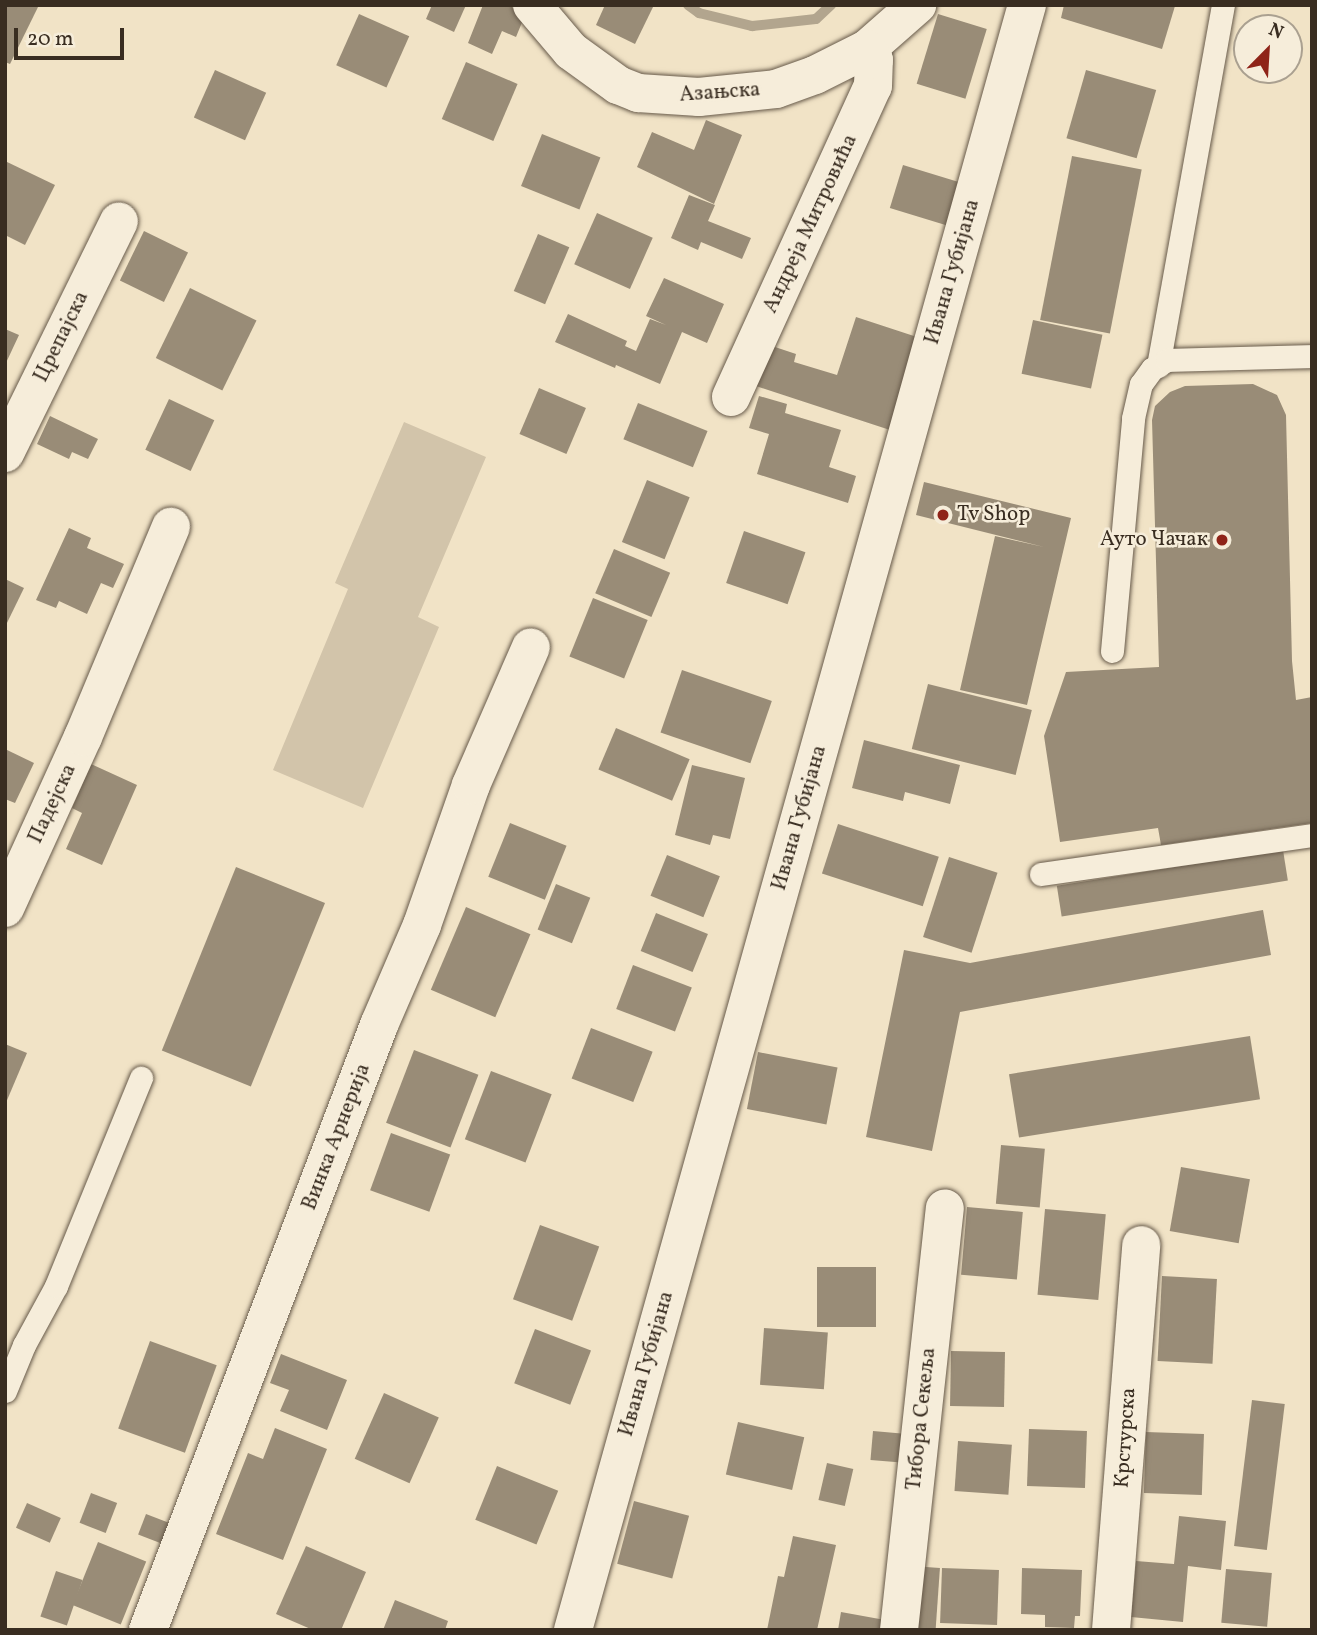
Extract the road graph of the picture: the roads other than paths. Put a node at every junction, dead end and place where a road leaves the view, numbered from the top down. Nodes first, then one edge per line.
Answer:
1 (532, 5) edge
2 (917, 5) edge
3 (1027, 5) edge
4 (1223, 5) edge
5 (867, 49) junction
6 (119, 222) dead end
7 (1312, 356) edge
8 (1158, 366) junction
9 (731, 397) dead end
10 (5, 453) edge
11 (171, 527) dead end
12 (531, 647) dead end
13 (1112, 651) dead end
14 (1312, 835) edge
15 (1041, 874) dead end
16 (5, 908) edge
17 (141, 1078) dead end
18 (945, 1208) dead end
19 (1141, 1245) dead end
20 (5, 1391) edge
21 (148, 1630) edge
22 (573, 1630) edge
23 (899, 1630) edge
24 (1111, 1630) edge

1 - 5 street, Азањска
2 - 5 street, Азањска
3 - 22 street, Ивана Губијана
4 - 8 lane
5 - 9 street, Андреја Митровића
6 - 10 street, Црепајска
7 - 8 lane
8 - 13 lane
11 - 16 street, Падејска
12 - 21 street, Винка Арнерија
14 - 15 lane
17 - 20 lane
18 - 23 street, Тибора Секеља
19 - 24 street, Крстурска

